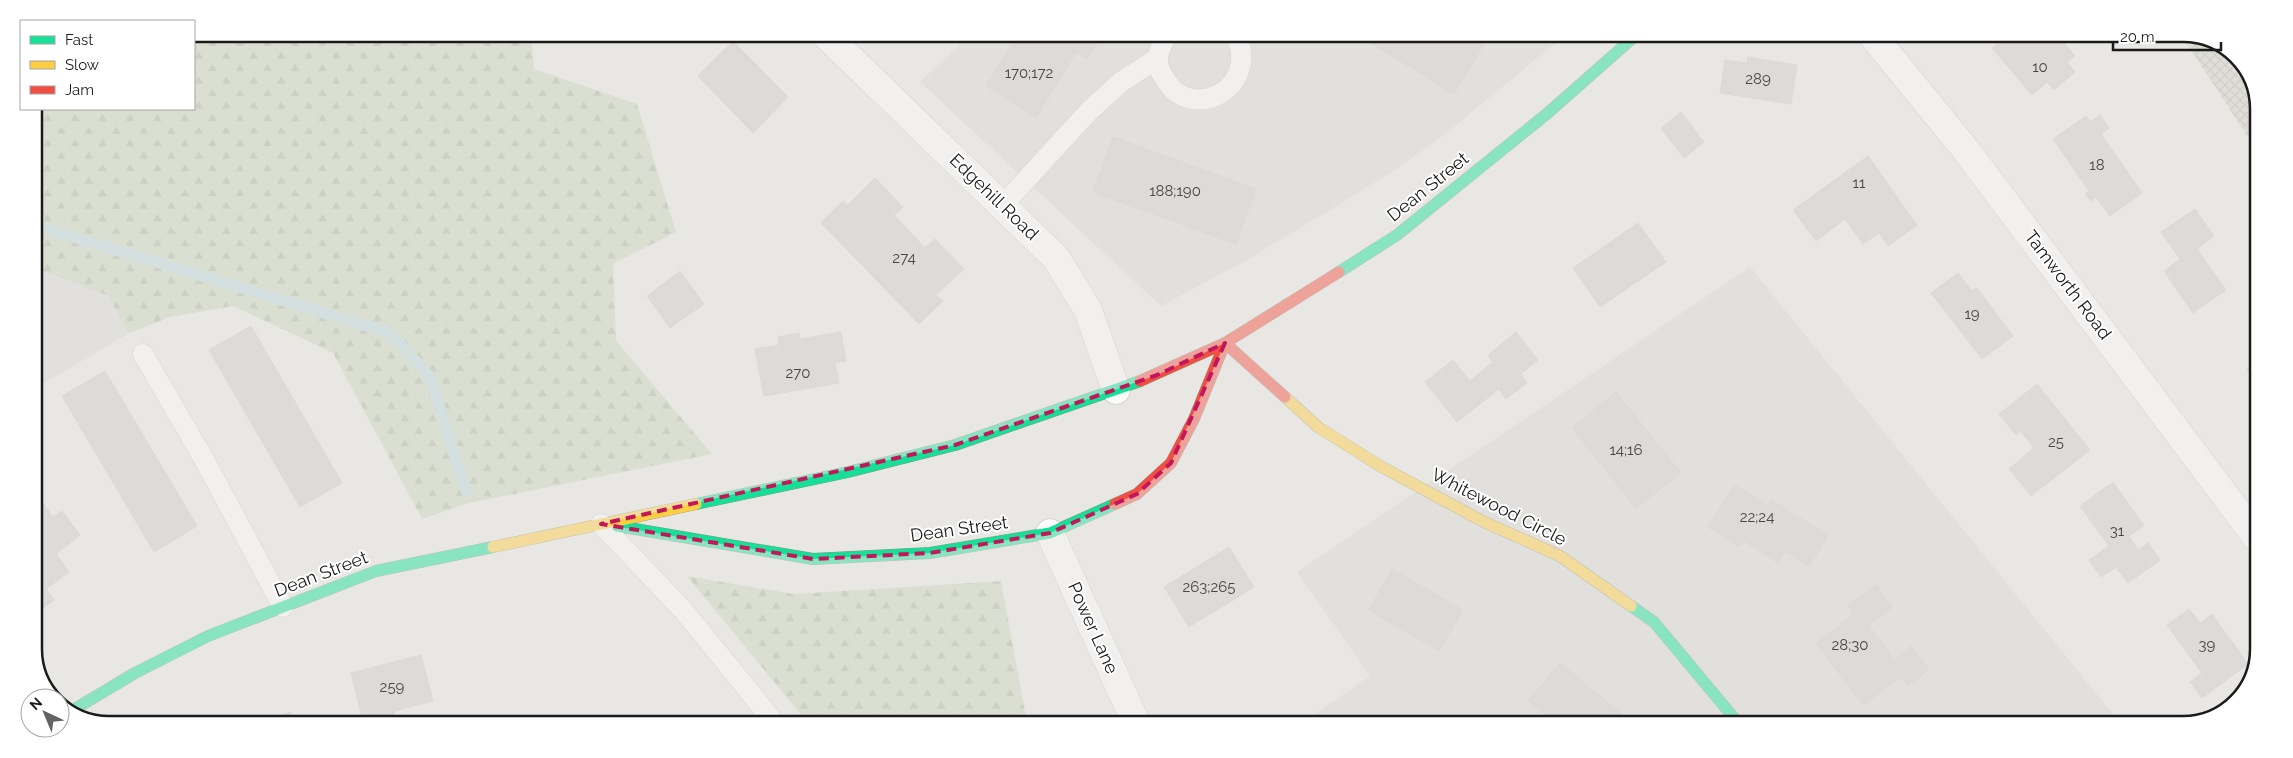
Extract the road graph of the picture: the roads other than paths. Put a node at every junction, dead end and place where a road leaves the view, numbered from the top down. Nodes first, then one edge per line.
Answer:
1 (833, 42) edge
2 (1164, 42) edge
3 (1239, 42) edge
4 (1629, 42) edge
5 (1878, 42) edge
6 (1158, 58) junction
7 (1003, 205) junction
8 (1225, 343) junction
9 (143, 354) dead end
10 (1116, 390) junction
11 (601, 524) junction
12 (2250, 529) edge
13 (1050, 533) junction
14 (283, 607) junction
15 (78, 707) edge
16 (769, 716) edge
17 (1133, 716) edge
18 (1732, 716) edge

1 - 7 street, Edgehill Road
2 - 6 lane
3 - 6 lane
4 - 8 main road, Dean Street
5 - 12 street, Tamworth Road
6 - 7 lane
7 - 10 street, Edgehill Road
8 - 10 main road, Dean Street
8 - 13 main road, Dean Street
8 - 18 main road, Whitewood Circle
9 - 14 lane
10 - 11 main road, Dean Street
11 - 13 main road, Dean Street
11 - 14 main road, Dean Street
11 - 16 lane
13 - 17 street, Power Lane
14 - 15 main road, Dean Street

